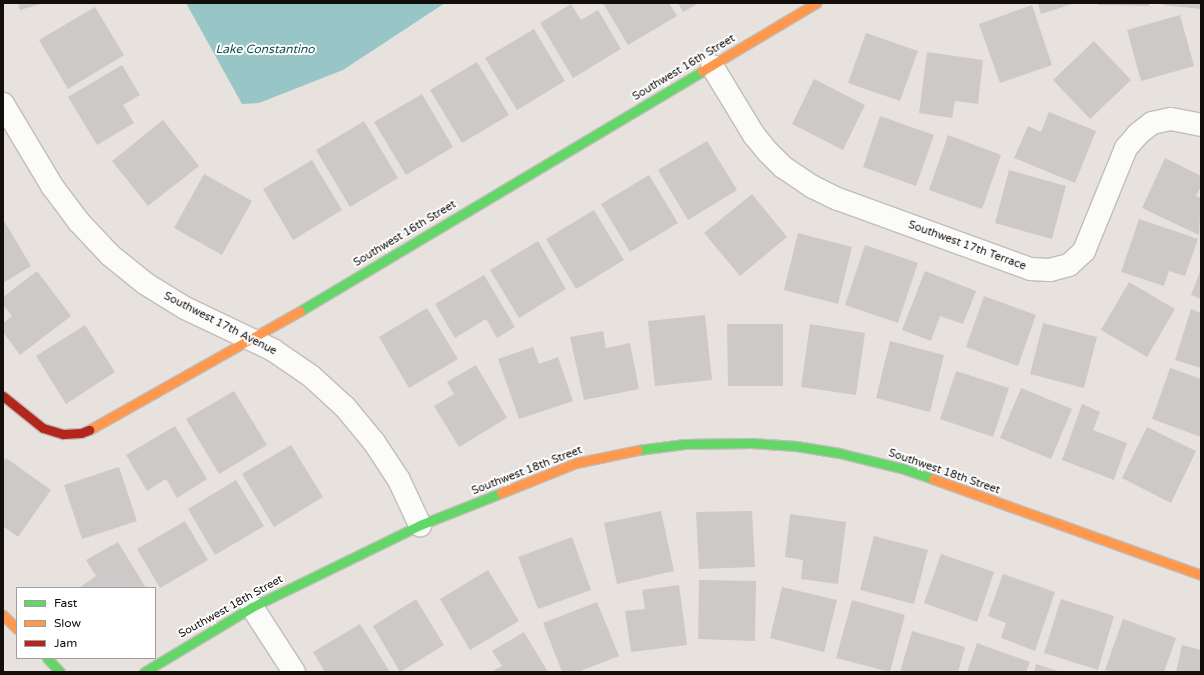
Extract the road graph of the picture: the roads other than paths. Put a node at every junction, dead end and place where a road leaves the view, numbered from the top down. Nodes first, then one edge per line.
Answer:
1 (816, 3) edge
2 (712, 66) junction
3 (3, 104) edge
4 (1201, 125) edge
5 (252, 338) junction
6 (3, 396) edge
7 (420, 525) junction
8 (1201, 575) edge
9 (252, 607) junction
10 (3, 615) edge
11 (16, 628) edge
12 (48, 659) edge
13 (60, 672) edge
14 (144, 672) edge
15 (294, 672) edge

1 - 2 street, Southwest 16th Street
2 - 4 street, Southwest 17th Terrace
2 - 5 street, Southwest 16th Street
3 - 5 street, Southwest 17th Avenue
5 - 6 street, Southwest 16th Street
5 - 7 street, Southwest 17th Avenue
7 - 8 street, Southwest 18th Street
7 - 9 street, Southwest 18th Street
9 - 14 street, Southwest 18th Street
9 - 15 street
10 - 11 street
12 - 13 street

